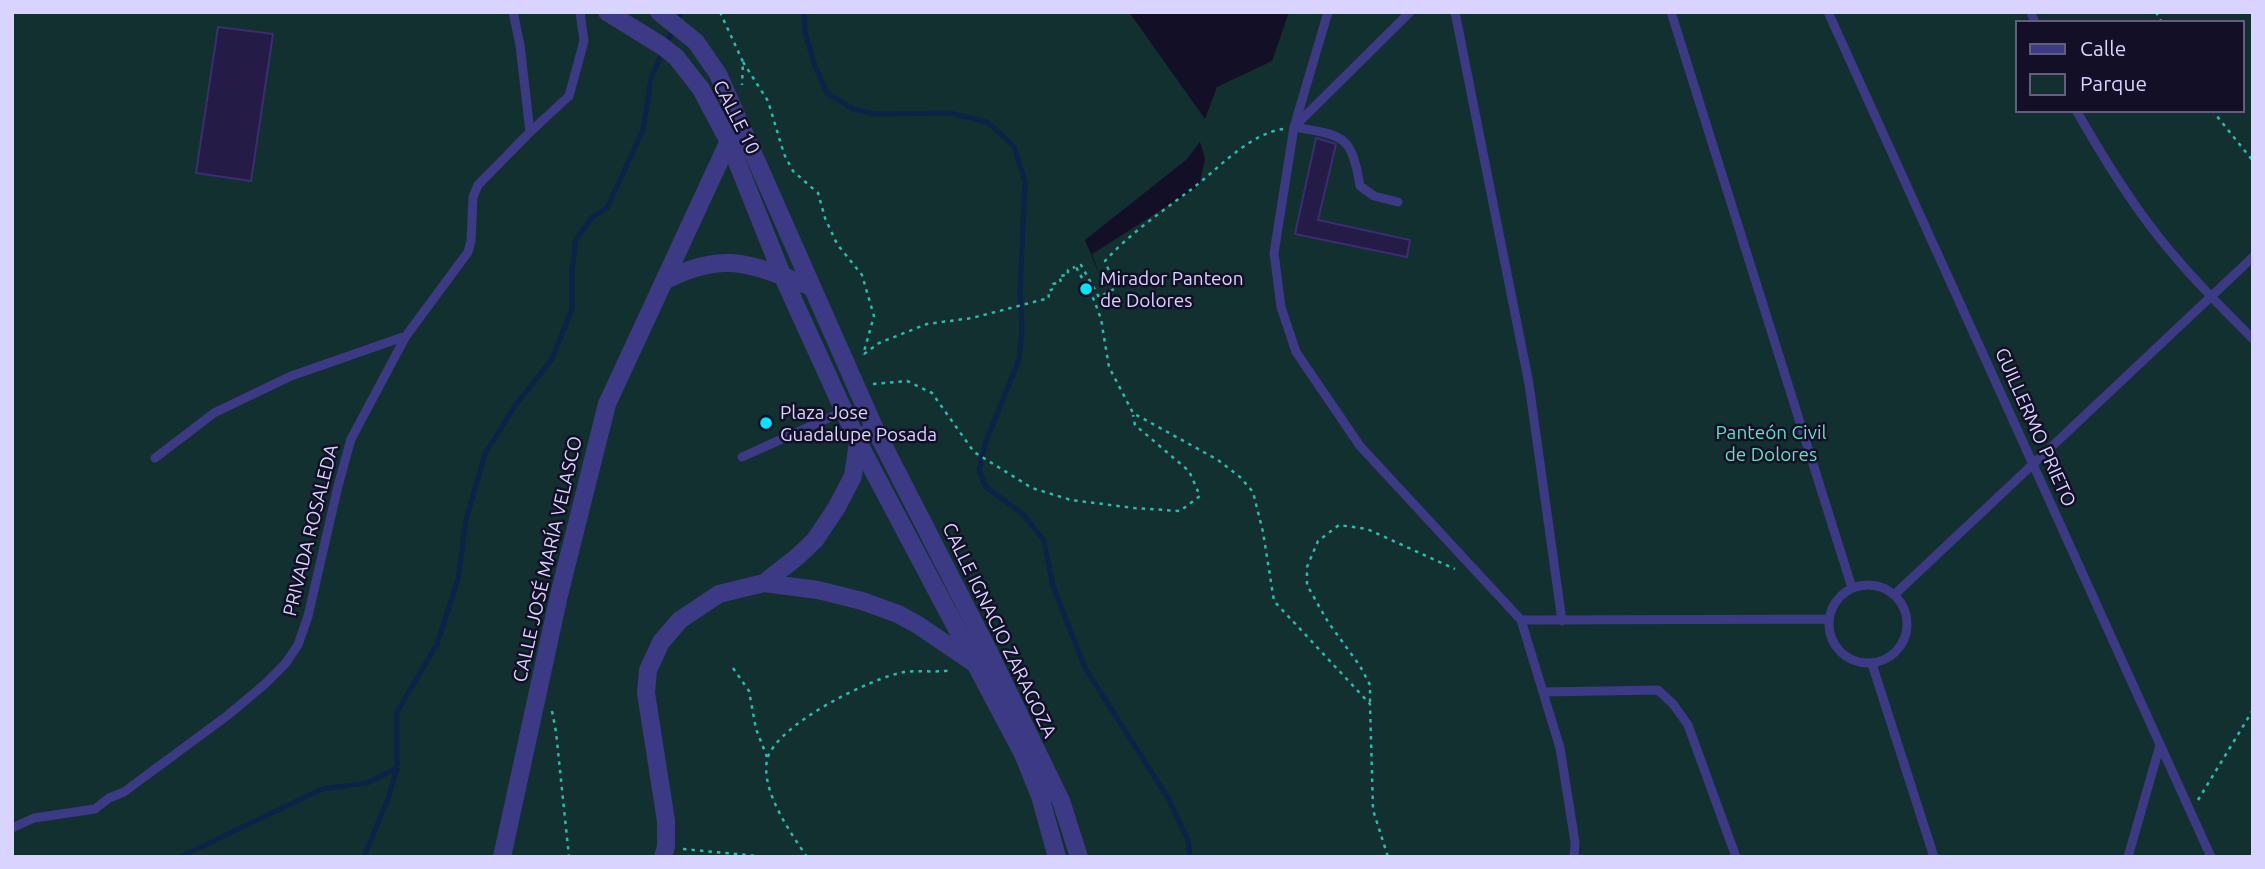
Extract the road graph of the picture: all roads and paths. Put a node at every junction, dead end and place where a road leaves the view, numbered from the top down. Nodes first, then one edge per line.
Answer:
1 (513, 12) edge
2 (580, 12) edge
3 (607, 12) edge
4 (720, 12) edge
5 (1328, 12) edge
6 (1410, 12) edge
7 (1455, 12) edge
8 (1671, 12) edge
9 (1828, 12) edge
10 (664, 15) edge
11 (743, 62) junction
12 (2077, 112) edge
13 (2214, 112) edge
14 (737, 115) junction
15 (1294, 127) junction
16 (530, 132) junction
17 (729, 142) junction
18 (2253, 161) edge
19 (1398, 202) dead end
20 (2253, 257) edge
21 (1076, 267) junction
22 (783, 277) junction
23 (664, 281) junction
24 (812, 287) junction
25 (2210, 296) junction
26 (406, 336) junction
27 (2253, 339) edge
28 (863, 355) junction
29 (843, 357) junction
30 (856, 386) junction
31 (844, 411) junction
32 (1132, 413) junction
33 (874, 427) junction
34 (858, 442) junction
35 (741, 457) dead end
36 (155, 458) dead end
37 (2034, 464) junction
38 (1485, 580) junction
39 (764, 583) junction
40 (1852, 588) junction
41 (1894, 595) junction
42 (1829, 619) junction
43 (1521, 620) junction
44 (1562, 621) junction
45 (1872, 664) junction
46 (977, 665) junction
47 (733, 668) dead end
48 (1544, 692) junction
49 (1370, 704) junction
50 (551, 706) dead end
51 (2253, 710) edge
52 (2160, 745) junction
53 (767, 757) junction
54 (2191, 811) junction
55 (12, 828) edge
56 (664, 852) edge
57 (502, 857) edge
58 (569, 857) edge
59 (768, 857) edge
60 (807, 857) edge
61 (1057, 857) edge
62 (1079, 857) edge
63 (1388, 857) edge
64 (1574, 857) edge
65 (1735, 857) edge
66 (1934, 857) edge
67 (2128, 857) edge
68 (2211, 857) edge

1 - 16 lane
2 - 16 lane, PRIVADA ROSALEDA
3 - 17 street, CALLE 10
4 - 11 path
5 - 15 lane
6 - 15 lane
7 - 44 lane
8 - 40 lane
9 - 37 lane, GUILLERMO PRIETO
10 - 14 street, CALLE 10
11 - 14 path
11 - 28 path
12 - 25 lane
13 - 18 path
14 - 17 street, CALLE JOSÉ MARÍA VELASCO
14 - 24 street, CALLE 10
15 - 19 lane
15 - 21 path
15 - 38 lane
16 - 26 lane, PRIVADA ROSALEDA
17 - 22 street, CALLE 10
17 - 23 street, CALLE JOSÉ MARÍA VELASCO
20 - 25 lane
21 - 28 path
21 - 32 path
22 - 23 street
22 - 24 street
22 - 31 street, CALLE IGNACIO ZARAGOZA
23 - 57 street, CALLE JOSÉ MARÍA VELASCO
24 - 29 street, CALLE IGNACIO ZARAGOZA
25 - 27 lane
25 - 37 lane
26 - 36 lane
26 - 55 lane, PRIVADA ROSALEDA
28 - 29 path
29 - 30 street, CALLE IGNACIO ZARAGOZA
30 - 32 path
30 - 33 street, CALLE IGNACIO ZARAGOZA
31 - 34 street, CALLE IGNACIO ZARAGOZA
31 - 35 lane
32 - 49 path
33 - 34 street
33 - 62 street, CALLE IGNACIO ZARAGOZA
34 - 39 street, CALLE IGNACIO ZARAGOZA
34 - 46 street, CALLE IGNACIO ZARAGOZA
37 - 41 lane
37 - 52 lane, GUILLERMO PRIETO
38 - 43 lane
38 - 49 path
39 - 46 street, CALLE IGNACIO ZARAGOZA
39 - 56 street, CALLE IGNACIO ZARAGOZA
40 - 41 lane
40 - 42 lane
41 - 45 lane
42 - 44 lane
42 - 45 lane
43 - 44 lane
43 - 48 lane
45 - 66 lane
46 - 53 path
46 - 61 street, CALLE IGNACIO ZARAGOZA
47 - 53 path
48 - 64 lane
48 - 65 lane
49 - 63 path
50 - 58 path
51 - 54 path
52 - 54 lane, GUILLERMO PRIETO
52 - 67 lane
53 - 60 path
54 - 68 lane, GUILLERMO PRIETO
56 - 59 path

